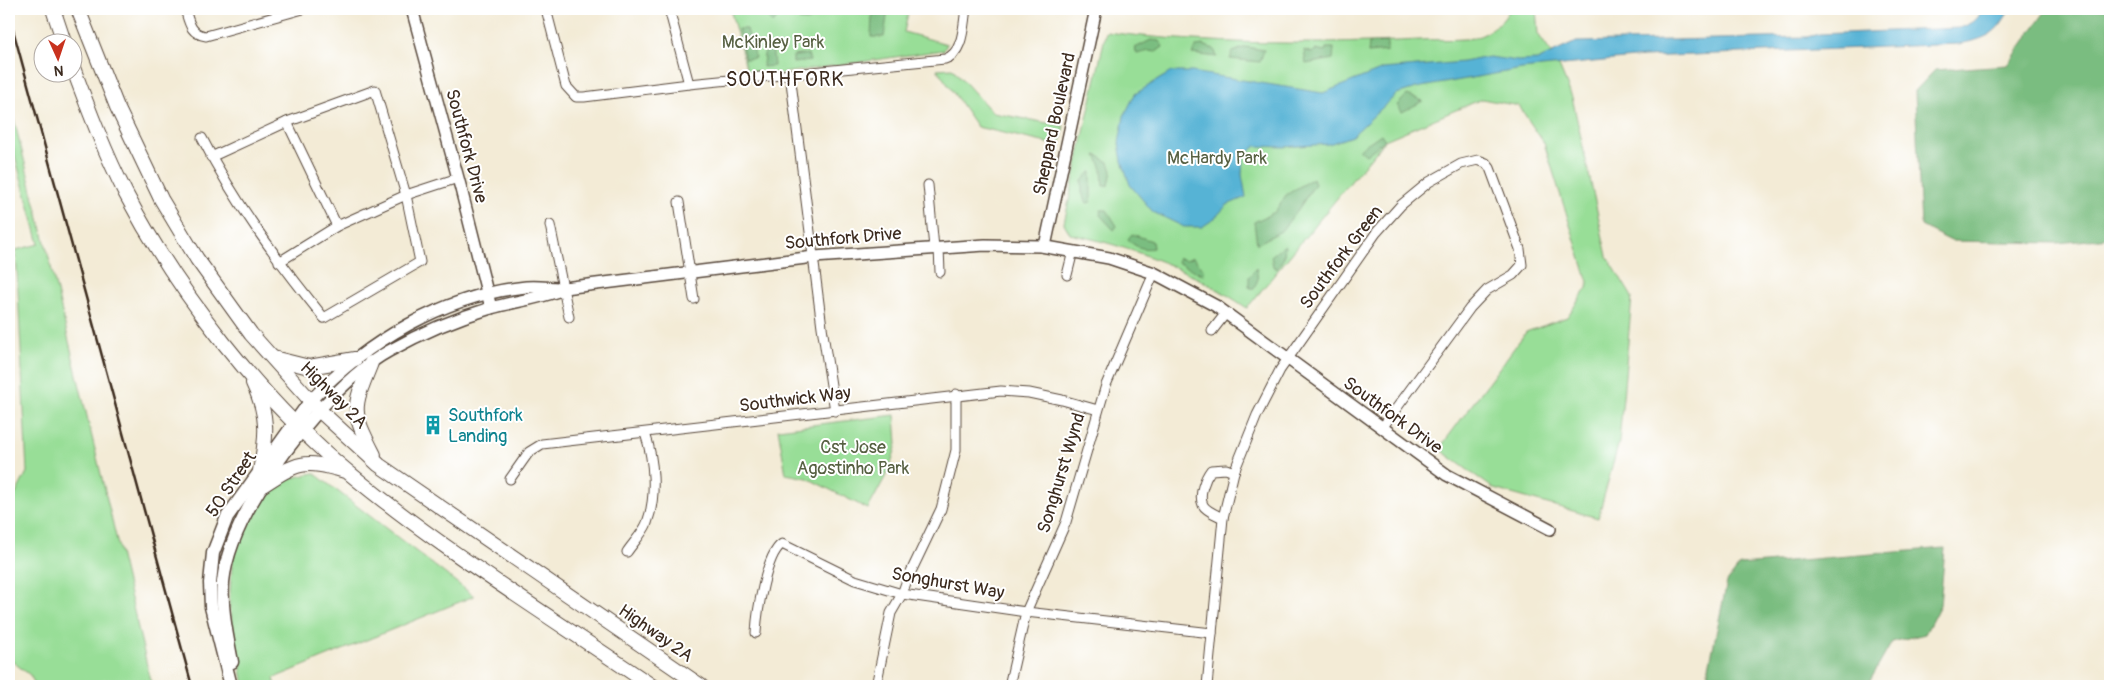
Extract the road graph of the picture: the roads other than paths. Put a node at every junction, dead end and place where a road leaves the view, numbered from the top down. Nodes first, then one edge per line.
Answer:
1 (53, 9) edge
2 (78, 9) edge
3 (185, 9) edge
4 (303, 9) edge
5 (412, 9) edge
6 (546, 9) edge
7 (669, 9) edge
8 (966, 9) edge
9 (1096, 9) edge
10 (61, 32) edge
11 (790, 74) junction
12 (78, 82) edge
13 (689, 84) junction
14 (288, 122) junction
15 (202, 138) dead end
16 (211, 157) junction
17 (458, 178) junction
18 (928, 186) dead end
19 (406, 195) junction
20 (679, 202) dead end
21 (550, 225) dead end
22 (338, 226) junction
23 (1045, 246) junction
24 (936, 248) junction
25 (1073, 251) junction
26 (814, 256) junction
27 (279, 262) junction
28 (690, 272) junction
29 (940, 272) dead end
30 (1154, 273) junction
31 (1067, 275) dead end
32 (564, 288) junction
33 (488, 294) junction
34 (694, 299) dead end
35 (491, 308) junction
36 (1226, 313) junction
37 (569, 317) dead end
38 (1212, 331) dead end
39 (273, 358) junction
40 (1288, 358) junction
41 (355, 359) junction
42 (371, 363) junction
43 (244, 367) junction
44 (956, 394) junction
45 (315, 405) junction
46 (1098, 410) junction
47 (835, 411) junction
48 (298, 426) junction
49 (1382, 428) junction
50 (645, 433) junction
51 (379, 465) junction
52 (348, 472) junction
53 (1234, 472) junction
54 (261, 478) junction
55 (510, 479) dead end
56 (1223, 518) junction
57 (1550, 529) dead end
58 (627, 552) dead end
59 (902, 594) junction
60 (1026, 612) junction
61 (1212, 632) junction
62 (756, 633) dead end
63 (231, 686) edge
64 (237, 686) edge
65 (652, 686) edge
66 (701, 686) edge
67 (876, 686) edge
68 (1009, 686) edge
69 (1207, 686) edge

1 - 10 main road
2 - 39 main road, Highway 2A
3 - 4 street
5 - 17 street, Southfork Drive
6 - 13 street
7 - 13 street
8 - 11 street
9 - 23 street, Sheppard Boulevard
11 - 13 street
11 - 26 street
12 - 43 main road
14 - 16 street
14 - 19 street
14 - 22 street
15 - 16 street
16 - 27 street
17 - 19 street
17 - 33 street, Southfork Drive
18 - 24 street
19 - 22 street
19 - 27 street
20 - 28 street
21 - 32 street
22 - 27 street
23 - 24 street, Southfork Drive
23 - 25 street, Southfork Drive
24 - 26 street, Southfork Drive
24 - 29 street
25 - 30 street, Southfork Drive
25 - 31 street
26 - 28 street, Southfork Drive
26 - 47 street
28 - 32 street, Southfork Drive
28 - 34 street
30 - 36 street, Southfork Drive
30 - 46 street, Songhurst Wynd
32 - 33 street, Southfork Drive
32 - 35 street, Southfork Drive
32 - 37 street
33 - 35 street, Southfork Drive
33 - 41 street, Southfork Drive
35 - 42 street, Southfork Drive
36 - 38 street
36 - 40 street, Southfork Drive
39 - 41 main road
39 - 45 main road, Highway 2A
40 - 49 street, Southfork Drive
40 - 49 street, Southfork Green
40 - 53 street
41 - 45 street, Southfork Drive
42 - 45 street, Southfork Drive
42 - 51 main road
43 - 48 main road
43 - 54 main road
44 - 46 street, Southwick Way
44 - 47 street, Southwick Way
44 - 59 street
45 - 48 main road, 50 Street
45 - 51 main road, Highway 2A
46 - 60 street, Songhurst Wynd
47 - 50 street, Southwick Way
48 - 52 main road
48 - 54 main road, 50 Street
49 - 57 street, Southfork Drive
50 - 55 street, Southwick Way
50 - 58 street
51 - 66 main road, Highway 2A
52 - 54 main road
52 - 65 main road
53 - 56 street
53 - 56 street
54 - 63 main road, 50 Street
54 - 64 main road, 50 Street
56 - 61 street
59 - 60 street, Songhurst Way
59 - 62 street, Songhurst Way
59 - 67 street
60 - 61 street, Songhurst Way
60 - 68 street, Songhurst Wynd
61 - 69 street

